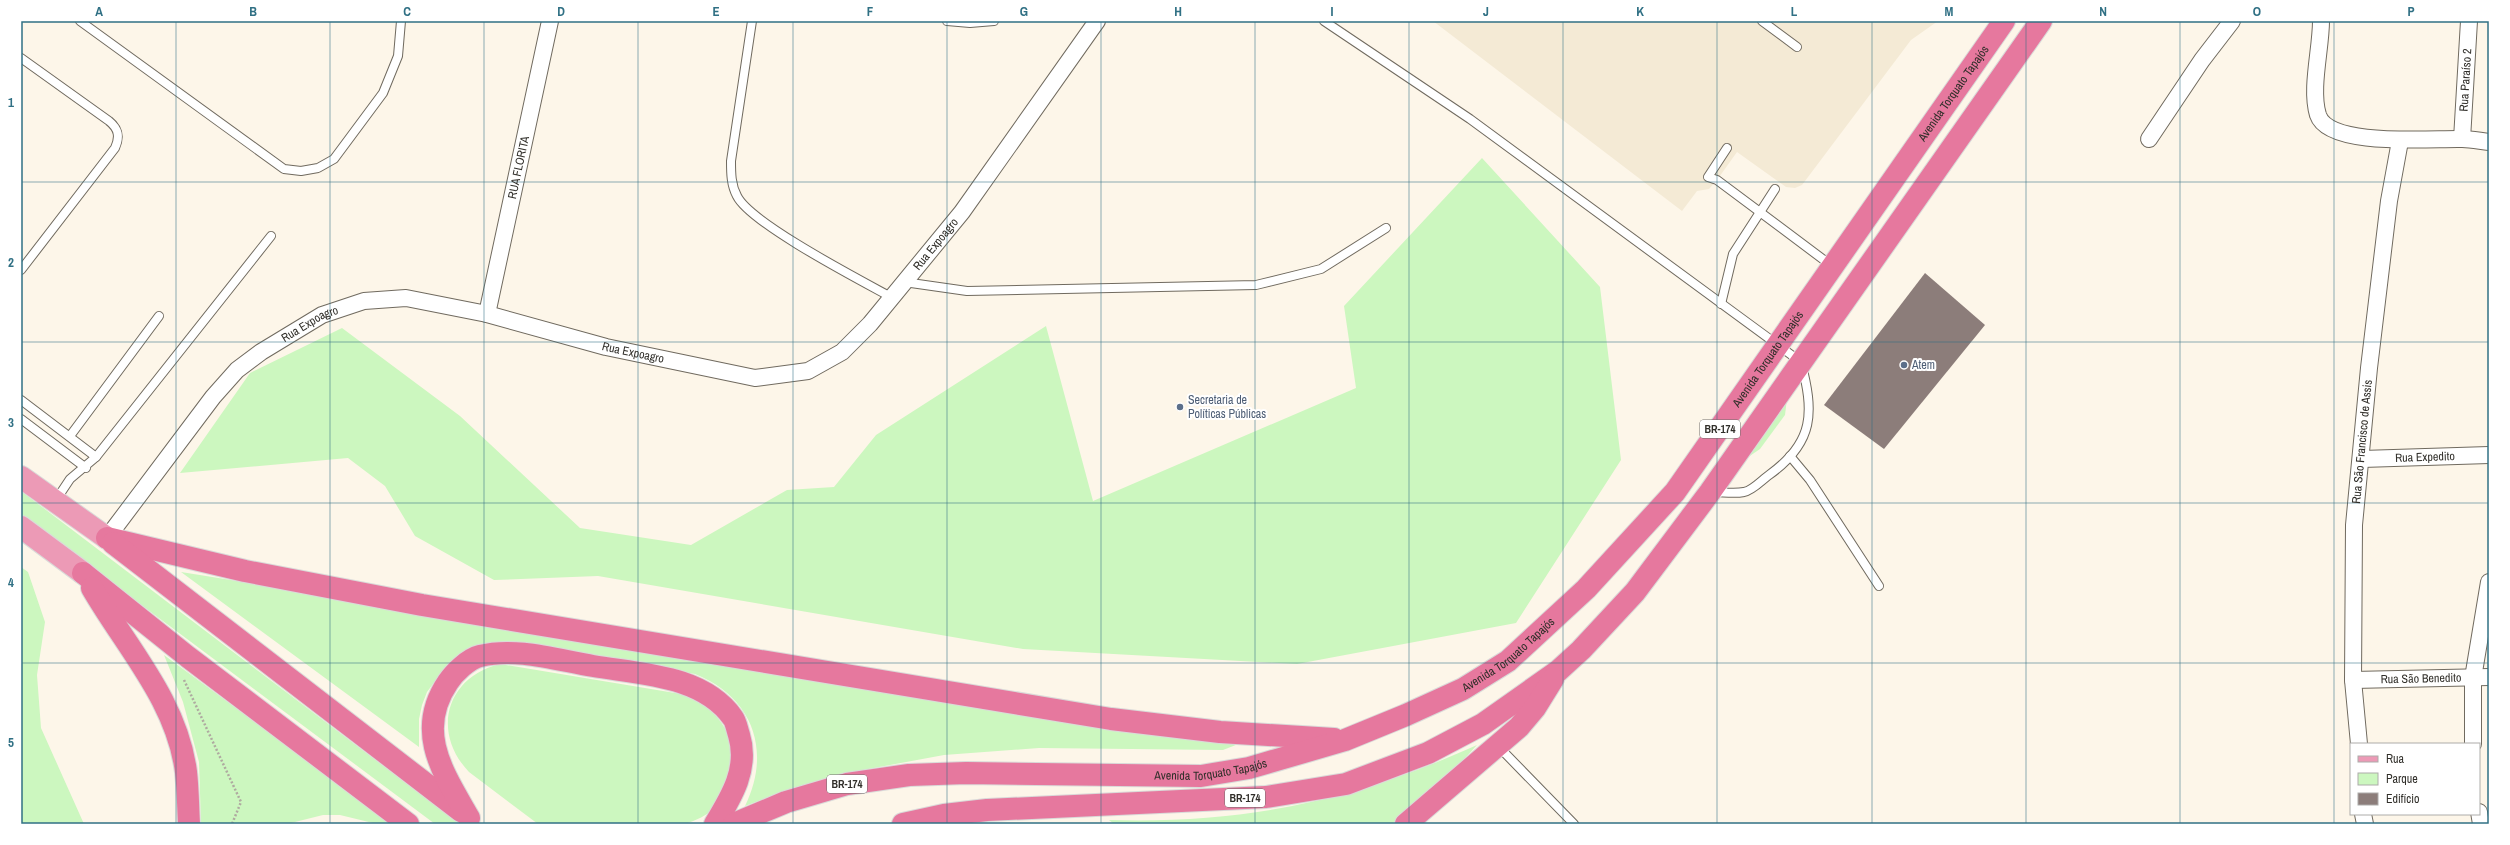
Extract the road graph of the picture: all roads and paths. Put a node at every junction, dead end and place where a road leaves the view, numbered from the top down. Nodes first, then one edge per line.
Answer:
1 (80, 21) edge
2 (400, 21) edge
3 (550, 21) edge
4 (752, 21) edge
5 (947, 21) edge
6 (994, 21) edge
7 (1097, 21) edge
8 (1324, 21) edge
9 (1762, 21) edge
10 (2004, 21) edge
11 (2041, 21) edge
12 (2232, 21) edge
13 (2321, 21) edge
14 (2469, 21) edge
15 (1797, 47) dead end
16 (21, 58) edge
17 (2149, 139) dead end
18 (2462, 139) junction
19 (2400, 141) junction
20 (2489, 142) edge
21 (1727, 148) dead end
22 (1775, 189) dead end
23 (1761, 212) junction
24 (1386, 228) dead end
25 (271, 236) dead end
26 (1833, 267) junction
27 (21, 270) edge
28 (904, 282) junction
29 (891, 297) junction
30 (1721, 304) junction
31 (487, 314) junction
32 (159, 316) dead end
33 (1779, 345) junction
34 (1801, 362) junction
35 (21, 400) edge
36 (21, 419) edge
37 (70, 436) junction
38 (2489, 455) edge
39 (1790, 456) junction
40 (96, 457) junction
41 (2362, 460) junction
42 (86, 468) junction
43 (21, 477) edge
44 (1710, 492) junction
45 (54, 502) junction
46 (21, 528) edge
47 (107, 538) junction
48 (83, 573) junction
49 (2489, 582) edge
50 (1879, 586) dead end
51 (188, 657) junction
52 (1558, 671) junction
53 (2472, 678) junction
54 (2489, 678) edge
55 (2353, 680) junction
56 (1345, 740) junction
57 (2359, 743) edge
58 (2473, 743) edge
59 (1498, 746) junction
60 (944, 815) junction
61 (473, 821) edge
62 (1413, 822) edge
63 (189, 824) edge
64 (232, 824) edge
65 (408, 824) edge
66 (714, 824) edge
67 (734, 824) edge
68 (902, 824) edge
69 (1070, 824) edge
70 (1574, 824) edge

1 - 2 lane
3 - 31 street, RUA FLORITA
4 - 29 lane
5 - 6 lane
7 - 28 street, Rua Expoagro
8 - 30 lane
9 - 15 lane
10 - 26 highway, Avenida Torquato Tapajós / BR-174
11 - 34 highway, BR-174
12 - 17 street
13 - 19 street
14 - 18 street, Rua Paraíso 2
16 - 27 lane
18 - 19 street
18 - 20 street
19 - 41 street, Rua São Francisco de Assis
21 - 23 lane
22 - 23 lane
23 - 26 lane
23 - 30 lane
24 - 28 lane
25 - 40 lane
26 - 33 highway, Avenida Torquato Tapajós / BR-174
28 - 29 street, Rua Expoagro
29 - 31 street, Rua Expoagro
30 - 33 lane
31 - 47 street, Rua Expoagro
32 - 37 lane
33 - 34 lane
33 - 56 highway, Avenida Torquato Tapajós / BR-174
34 - 39 lane
34 - 44 highway, BR-174
35 - 37 lane
36 - 42 lane
37 - 40 lane
38 - 41 street, Rua Expedito
39 - 44 lane
39 - 50 lane
40 - 42 lane
41 - 55 street, Rua São Francisco de Assis
42 - 45 lane
43 - 45 main road
44 - 52 highway, BR-174
45 - 47 main road
46 - 48 main road
47 - 56 highway
47 - 61 highway
48 - 51 highway
48 - 63 highway
49 - 53 street
51 - 64 path
51 - 65 highway
52 - 59 highway
52 - 60 highway, BR-174
53 - 54 street, Rua São Benedito
53 - 55 street, Rua São Benedito
53 - 58 street
55 - 57 street, Rua São Francisco de Assis
56 - 67 highway, Avenida Torquato Tapajós / BR-174
59 - 62 highway
59 - 70 lane
60 - 68 highway, BR-174
60 - 69 highway
61 - 66 highway

